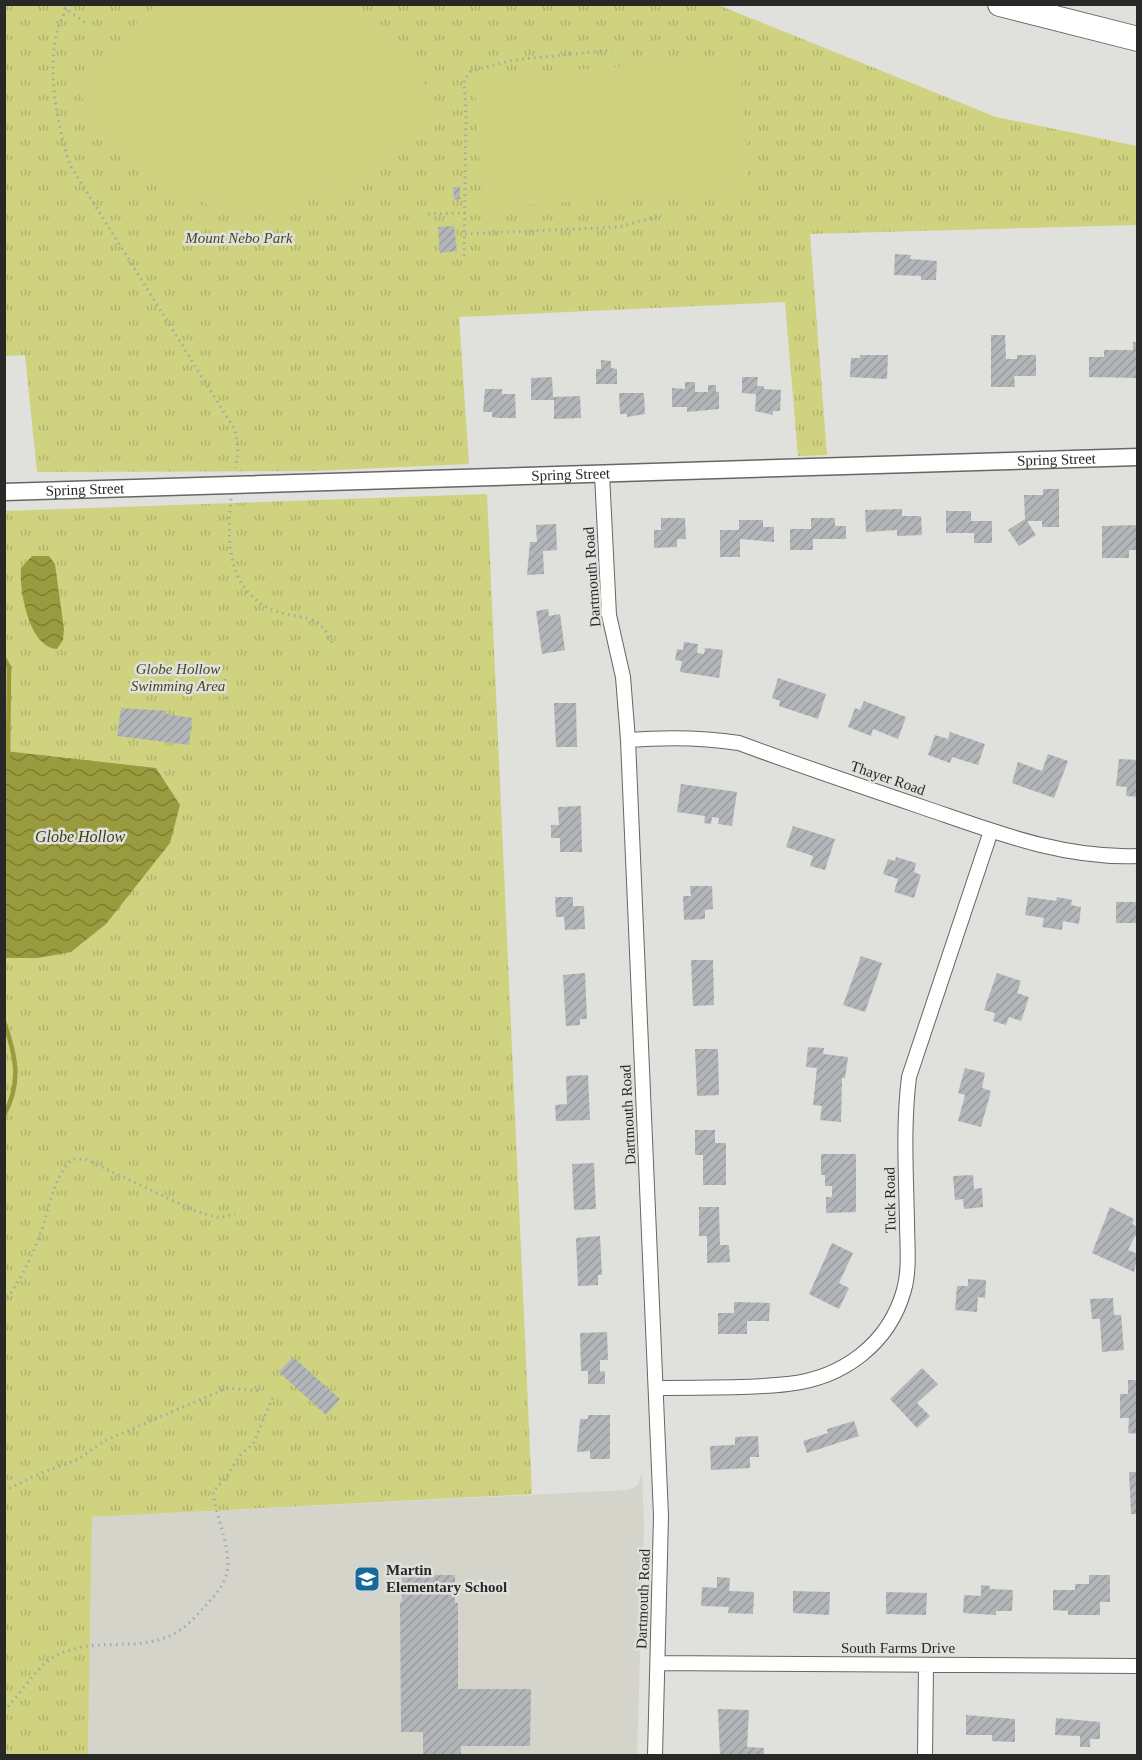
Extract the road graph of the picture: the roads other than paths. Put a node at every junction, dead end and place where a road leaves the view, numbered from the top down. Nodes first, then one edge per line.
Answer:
1 (1000, 4) edge
2 (1137, 39) edge
3 (1137, 457) edge
4 (602, 474) junction
5 (4, 492) edge
6 (628, 740) junction
7 (991, 831) junction
8 (1137, 856) edge
9 (656, 1389) junction
10 (658, 1663) junction
11 (926, 1665) junction
12 (1137, 1666) edge
13 (655, 1755) edge
14 (925, 1755) edge

1 - 2 highway
3 - 4 street, Spring Street
4 - 5 street, Spring Street
4 - 6 street, Dartmouth Road
6 - 7 street, Thayer Road
6 - 9 street, Dartmouth Road
7 - 8 street, Thayer Road
7 - 9 street, Tuck Road
9 - 10 street, Dartmouth Road
10 - 11 street, South Farms Drive
10 - 13 street, Dartmouth Road
11 - 12 street, South Farms Drive
11 - 14 street

